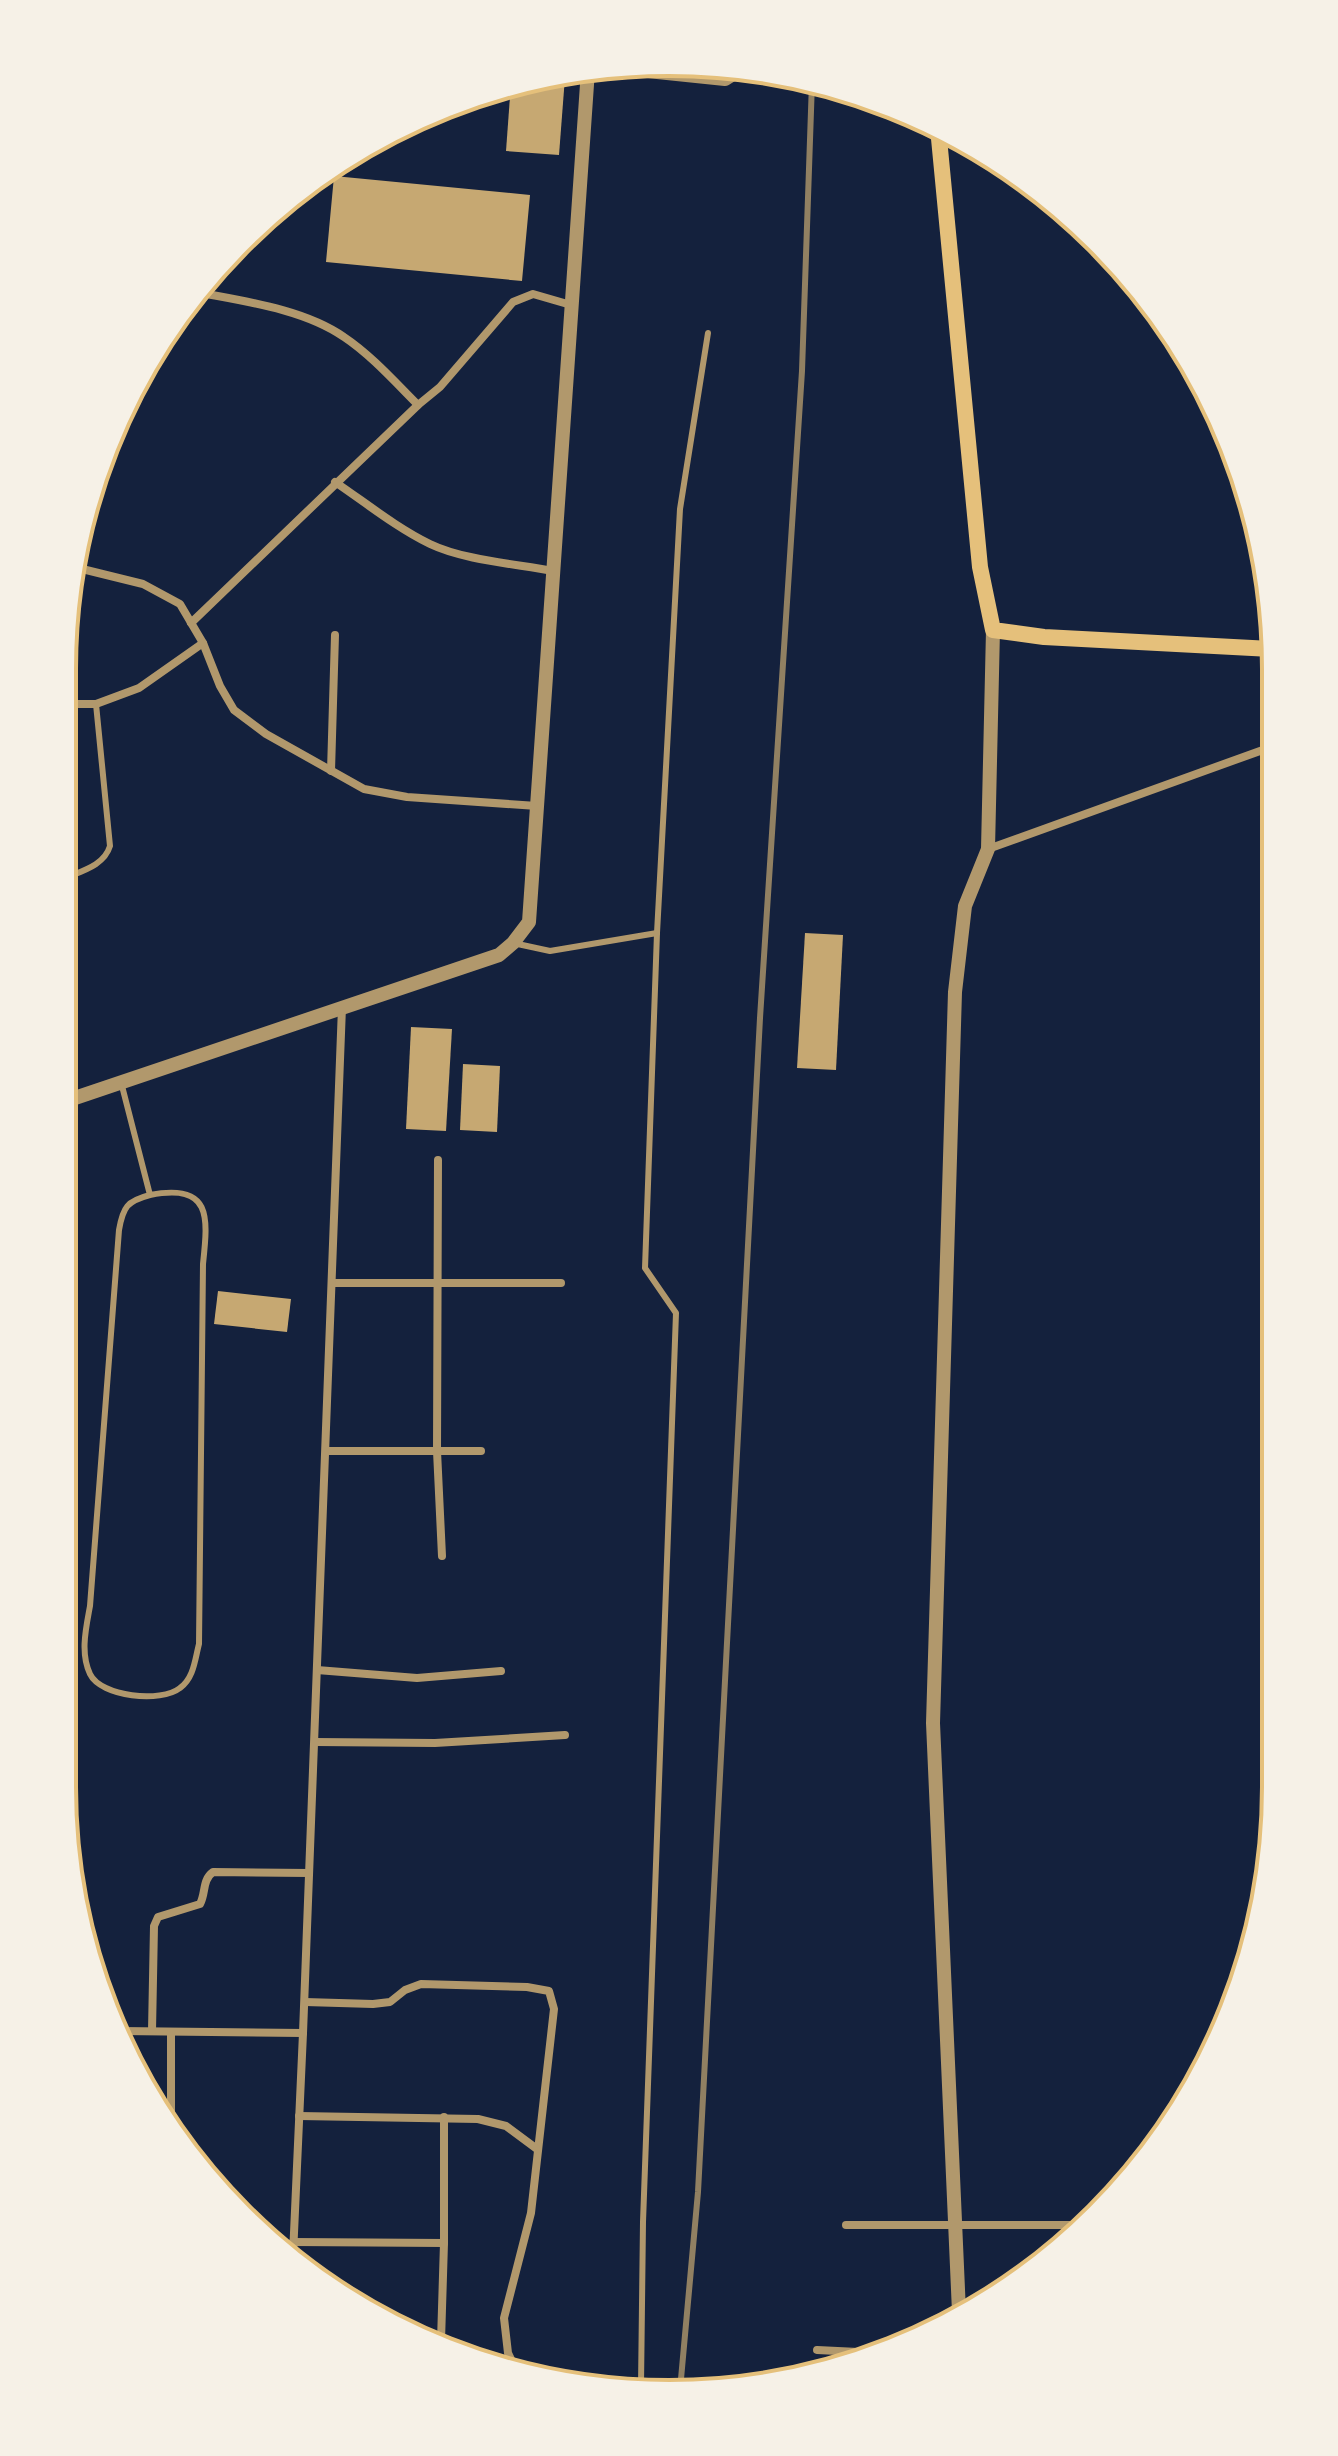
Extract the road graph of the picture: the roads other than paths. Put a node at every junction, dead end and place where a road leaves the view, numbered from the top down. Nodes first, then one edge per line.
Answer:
1 (705, 77) edge
2 (725, 79) edge
3 (587, 82) edge
4 (939, 141) edge
5 (210, 295) edge
6 (571, 305) junction
7 (708, 333) dead end
8 (418, 405) junction
9 (335, 482) junction
10 (84, 570) edge
11 (553, 571) junction
12 (191, 623) junction
13 (993, 630) junction
14 (335, 635) dead end
15 (203, 643) junction
16 (1261, 648) edge
17 (76, 704) edge
18 (96, 704) junction
19 (1262, 750) edge
20 (331, 771) junction
21 (537, 806) junction
22 (988, 849) junction
23 (76, 873) edge
24 (657, 933) junction
25 (513, 943) junction
26 (342, 1007) junction
27 (121, 1082) junction
28 (76, 1098) edge
29 (438, 1160) dead end
30 (150, 1195) junction
31 (332, 1283) junction
32 (437, 1283) junction
33 (561, 1283) dead end
34 (326, 1451) junction
35 (437, 1451) junction
36 (481, 1451) dead end
37 (442, 1556) dead end
38 (317, 1670) junction
39 (501, 1671) dead end
40 (565, 1735) dead end
41 (315, 1742) junction
42 (309, 1873) junction
43 (305, 2002) junction
44 (129, 2031) edge
45 (152, 2031) junction
46 (171, 2032) junction
47 (303, 2033) junction
48 (171, 2108) edge
49 (299, 2116) junction
50 (444, 2117) junction
51 (537, 2149) junction
52 (846, 2225) dead end
53 (955, 2225) junction
54 (1068, 2225) edge
55 (293, 2242) joint
56 (444, 2243) junction
57 (959, 2305) edge
58 (441, 2335) edge
59 (817, 2350) dead end
60 (851, 2352) edge
61 (511, 2358) edge
62 (641, 2379) edge

1 - 2 street
3 - 6 street
4 - 13 main road
5 - 8 street
6 - 8 street
6 - 11 street
7 - 24 lane
8 - 9 street
9 - 11 street
9 - 12 street
10 - 12 street
11 - 21 street
12 - 15 street
13 - 16 main road
13 - 22 street
14 - 20 street
15 - 18 street
15 - 20 street
17 - 18 street
18 - 23 lane
19 - 22 street
20 - 21 street
21 - 25 street
22 - 53 street
24 - 25 lane
24 - 62 lane
25 - 26 street
26 - 27 street
26 - 31 street
27 - 28 street
27 - 30 lane
29 - 32 street
30 - 30 lane
31 - 32 street
31 - 34 street
32 - 33 street
32 - 35 street
34 - 35 street
34 - 38 street
35 - 36 street
35 - 37 street
38 - 39 street
38 - 41 street
40 - 41 street
41 - 42 street
42 - 43 street
42 - 45 street
43 - 47 street
43 - 51 street
44 - 45 street
45 - 46 street
46 - 47 street
46 - 48 street
47 - 49 street
49 - 50 street
49 - 55 street
50 - 51 street
50 - 56 street
51 - 61 street
52 - 53 street
53 - 54 street
53 - 57 street
55 - 56 street
56 - 58 street
59 - 60 street

